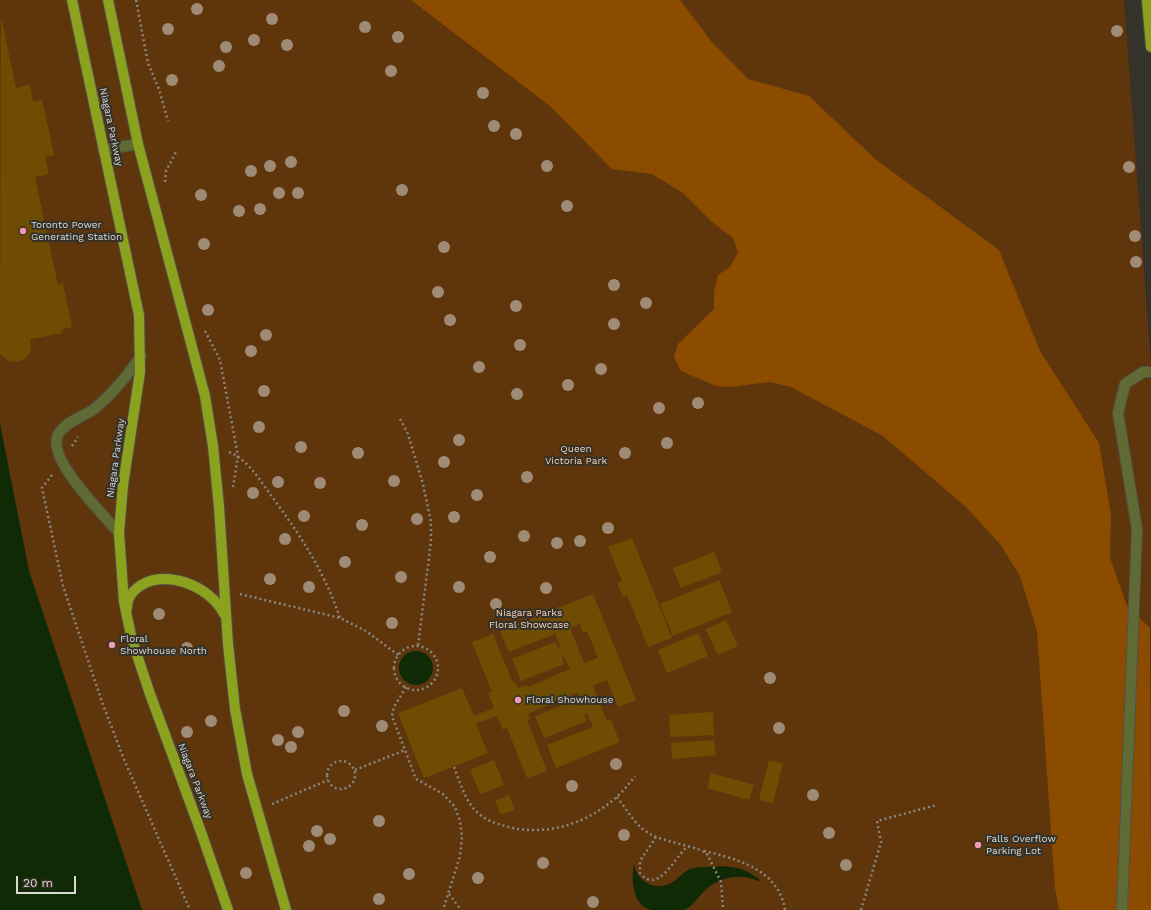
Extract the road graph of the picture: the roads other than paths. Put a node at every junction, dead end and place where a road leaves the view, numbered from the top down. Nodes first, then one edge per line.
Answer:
1 (72, 0) edge
2 (108, 0) edge
3 (1140, 0) edge
4 (1147, 0) edge
5 (1151, 43) edge
6 (138, 144) junction
7 (103, 150) junction
8 (141, 356) junction
9 (1151, 372) edge
10 (119, 533) junction
11 (127, 616) junction
12 (227, 624) junction
13 (228, 910) edge
14 (286, 910) edge
15 (1122, 910) edge

1 - 7 main road, Niagara Parkway
2 - 6 main road
3 - 5 main road
4 - 5 main road
6 - 7 street
6 - 12 main road
7 - 8 main road, Niagara Parkway
8 - 10 main road, Niagara Parkway
8 - 10 street
9 - 15 street
10 - 11 main road, Niagara Parkway
11 - 12 main road
11 - 13 main road, Niagara Parkway
12 - 14 main road

